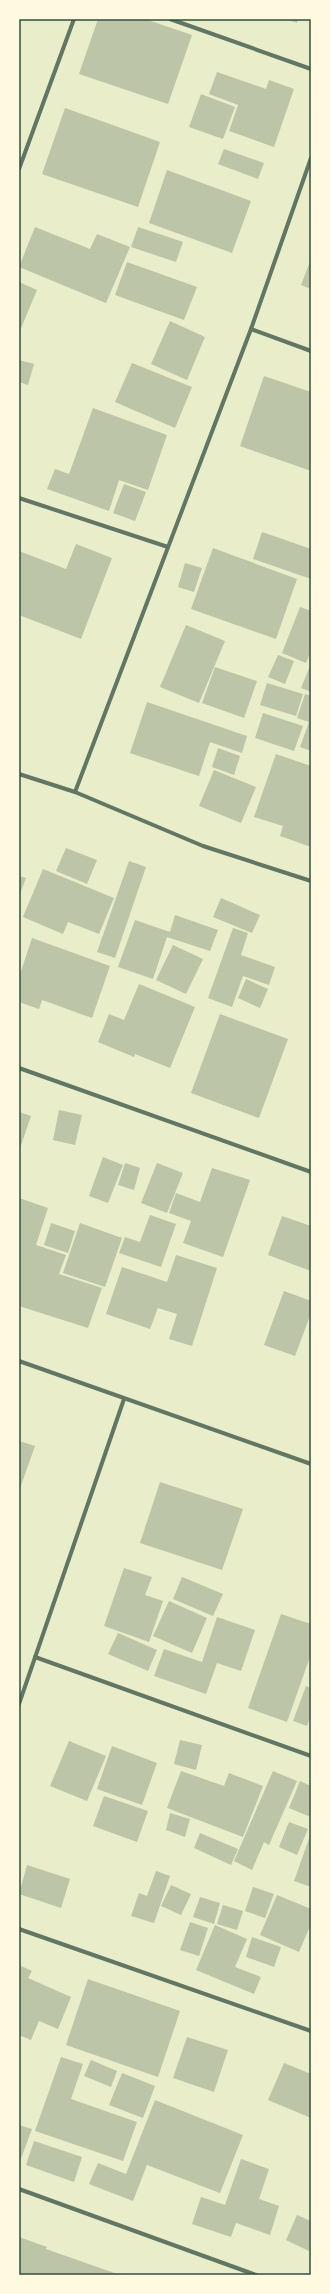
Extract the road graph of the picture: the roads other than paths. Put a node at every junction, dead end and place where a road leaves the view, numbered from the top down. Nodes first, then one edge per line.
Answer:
1 (74, 19) edge
2 (170, 19) edge
3 (311, 69) edge
4 (311, 158) edge
5 (19, 169) edge
6 (251, 329) junction
7 (311, 351) edge
8 (19, 498) edge
9 (168, 547) junction
10 (19, 774) edge
11 (75, 792) junction
12 (311, 881) edge
13 (19, 1068) edge
14 (311, 1172) edge
15 (19, 1361) edge
16 (124, 1399) junction
17 (311, 1464) edge
18 (35, 1657) junction
19 (19, 1704) edge
20 (311, 1756) edge
21 (19, 1929) edge
22 (311, 2031) edge
23 (19, 2189) edge
24 (256, 2275) edge

1 - 5 street
2 - 3 street
4 - 6 street
6 - 7 street
6 - 9 street
8 - 9 street
9 - 11 street
10 - 11 street
11 - 12 street
13 - 14 street
15 - 16 street
16 - 17 street
16 - 18 street
18 - 19 street
18 - 20 street
21 - 22 street
23 - 24 street

